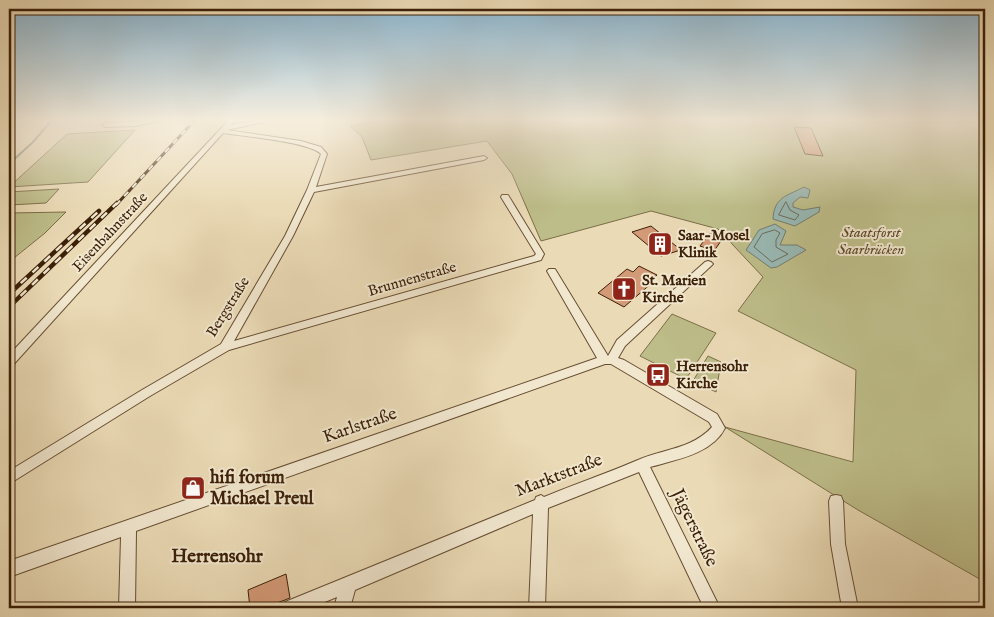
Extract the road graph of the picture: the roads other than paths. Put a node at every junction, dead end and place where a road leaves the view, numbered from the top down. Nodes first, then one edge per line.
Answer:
1 (205, 150) edge
2 (320, 150) edge
3 (484, 158) dead end
4 (311, 190) junction
5 (506, 197) dead end
6 (708, 264) dead end
7 (552, 271) dead end
8 (225, 348) junction
9 (608, 360) junction
10 (9, 362) edge
11 (642, 464) junction
12 (9, 478) edge
13 (836, 501) dead end
14 (541, 502) junction
15 (129, 526) junction
16 (9, 568) edge
17 (348, 585) junction
18 (126, 608) edge
19 (291, 608) edge
20 (342, 608) edge
21 (537, 608) edge
22 (712, 608) edge
23 (850, 608) edge

1 - 10 street, Eisenbahnstraße
2 - 4 street, Bergstraße
3 - 4 street
4 - 8 street, Bergstraße
5 - 8 street, Brunnenstraße
6 - 9 street
7 - 9 street
8 - 12 street, Bergstraße
9 - 11 street, Marktstraße
9 - 15 street, Karlstraße
11 - 14 street, Marktstraße
11 - 22 street, Jägerstraße
13 - 23 street
14 - 17 street, Marktstraße
14 - 21 street
15 - 16 street, Karlstraße
15 - 18 street
17 - 19 street, Marktstraße
17 - 20 street

